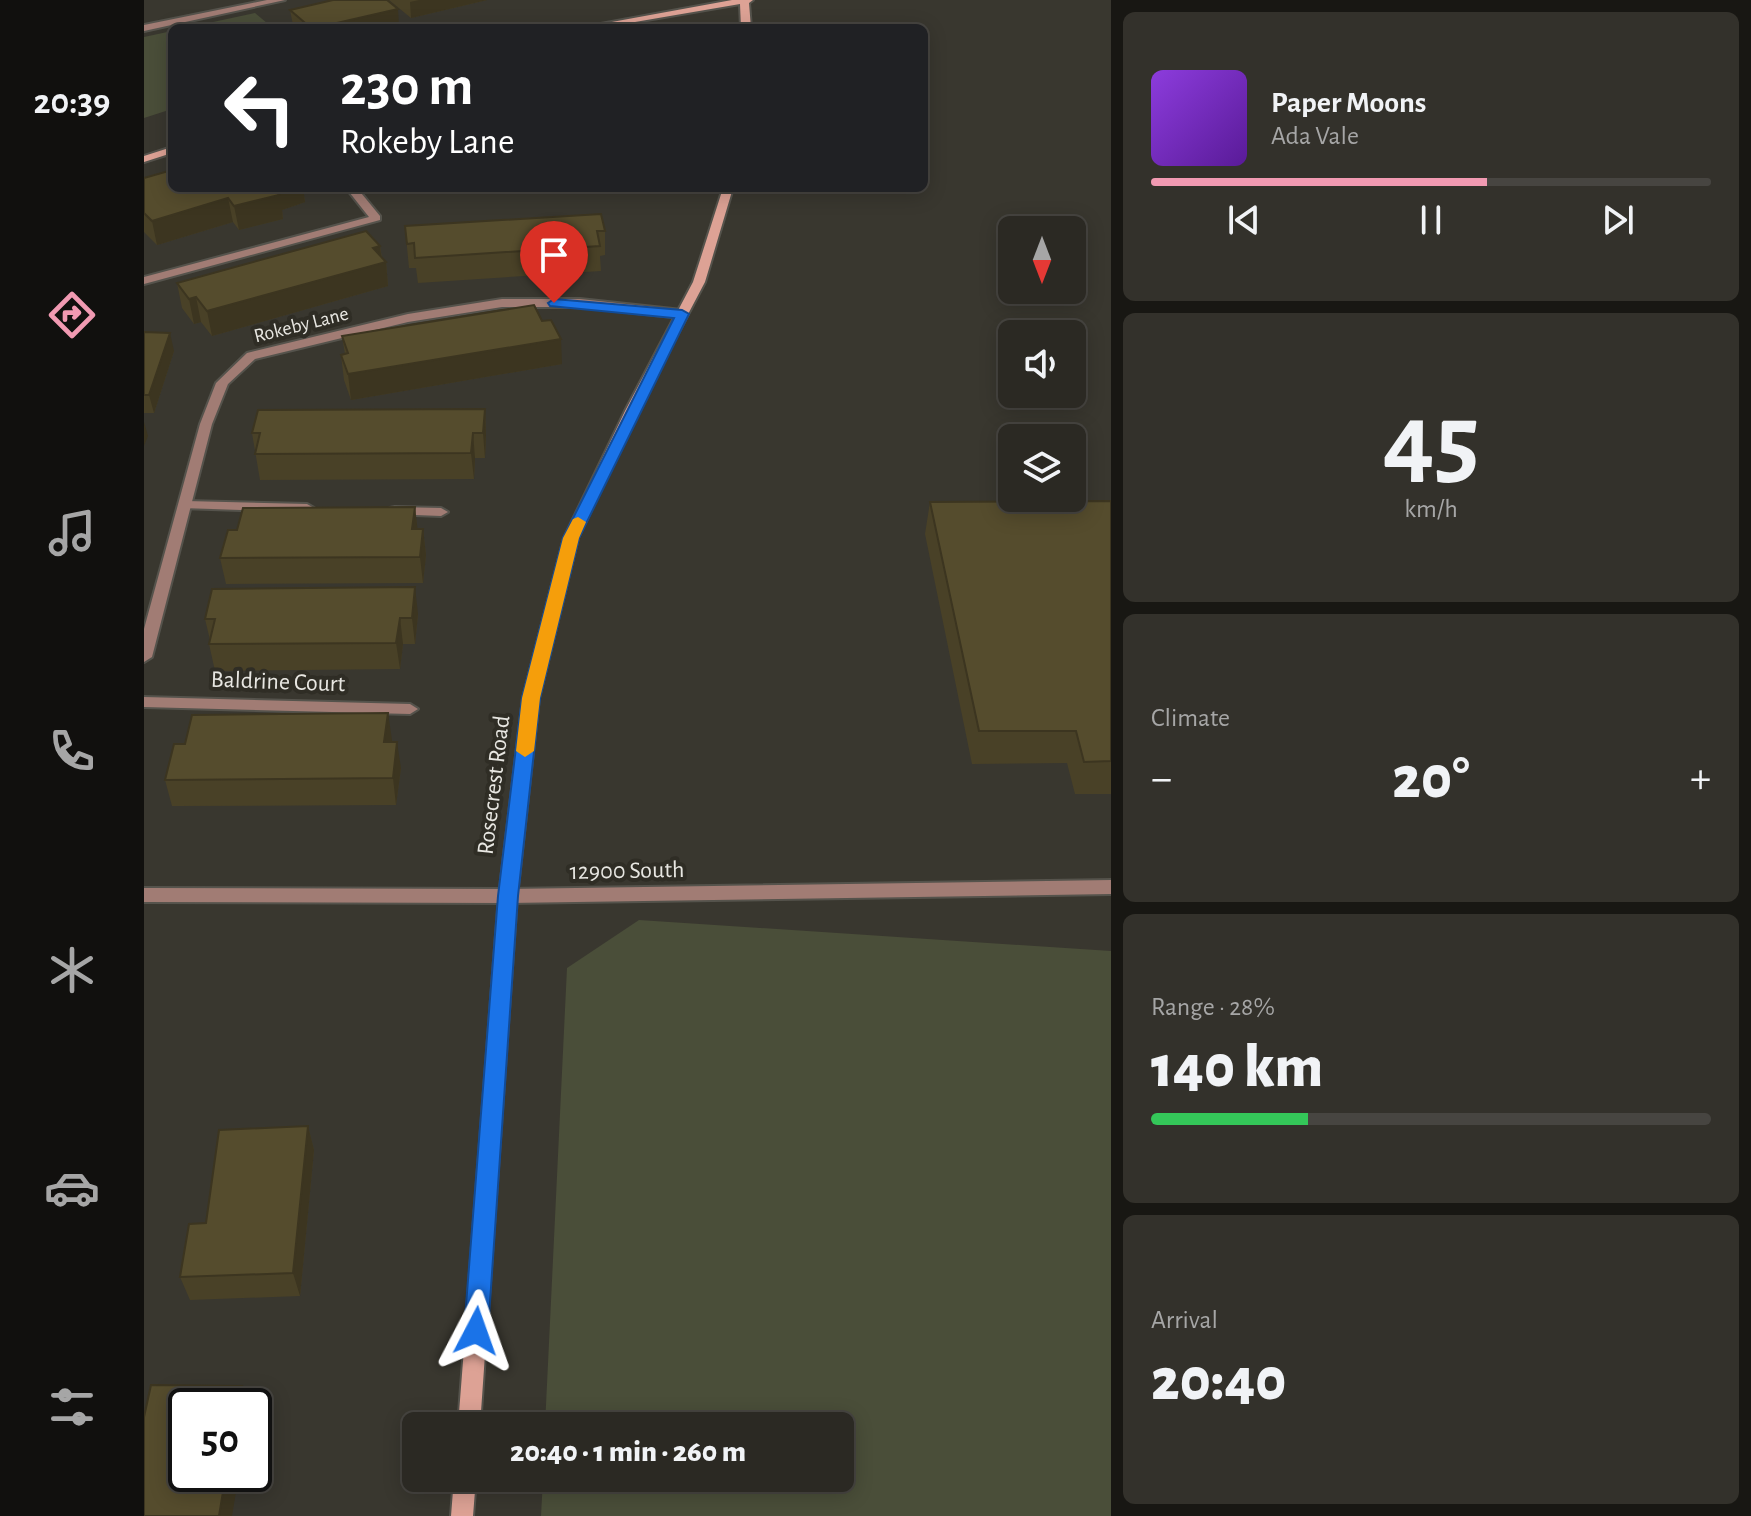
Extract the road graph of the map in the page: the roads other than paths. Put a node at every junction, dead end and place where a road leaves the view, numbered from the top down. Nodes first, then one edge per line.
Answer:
1 (280, 0) edge
2 (745, 0) edge
3 (607, 24) edge
4 (746, 24) edge
5 (144, 28) edge
6 (168, 151) edge
7 (144, 159) edge
8 (354, 192) edge
9 (727, 192) edge
10 (144, 281) edge
11 (682, 314) junction
12 (186, 505) junction
13 (319, 509) edge
14 (380, 510) edge
15 (441, 512) dead end
16 (144, 657) edge
17 (144, 702) edge
18 (410, 709) dead end
19 (1111, 887) edge
20 (144, 895) edge
21 (508, 896) junction
22 (470, 1412) edge
23 (464, 1492) edge
24 (462, 1516) edge

1 - 5 street
2 - 3 main road
2 - 4 main road
6 - 7 main road
8 - 10 street
9 - 11 main road, Rosecrest Road
11 - 12 street, Rokeby Lane
11 - 21 main road, Rosecrest Road
12 - 13 street
12 - 16 street, Rokeby Lane
14 - 15 street
17 - 18 street, Baldrine Court
19 - 21 street, 12900 South
20 - 21 street, 12900 South
21 - 22 main road, Rosecrest Road
23 - 24 main road

